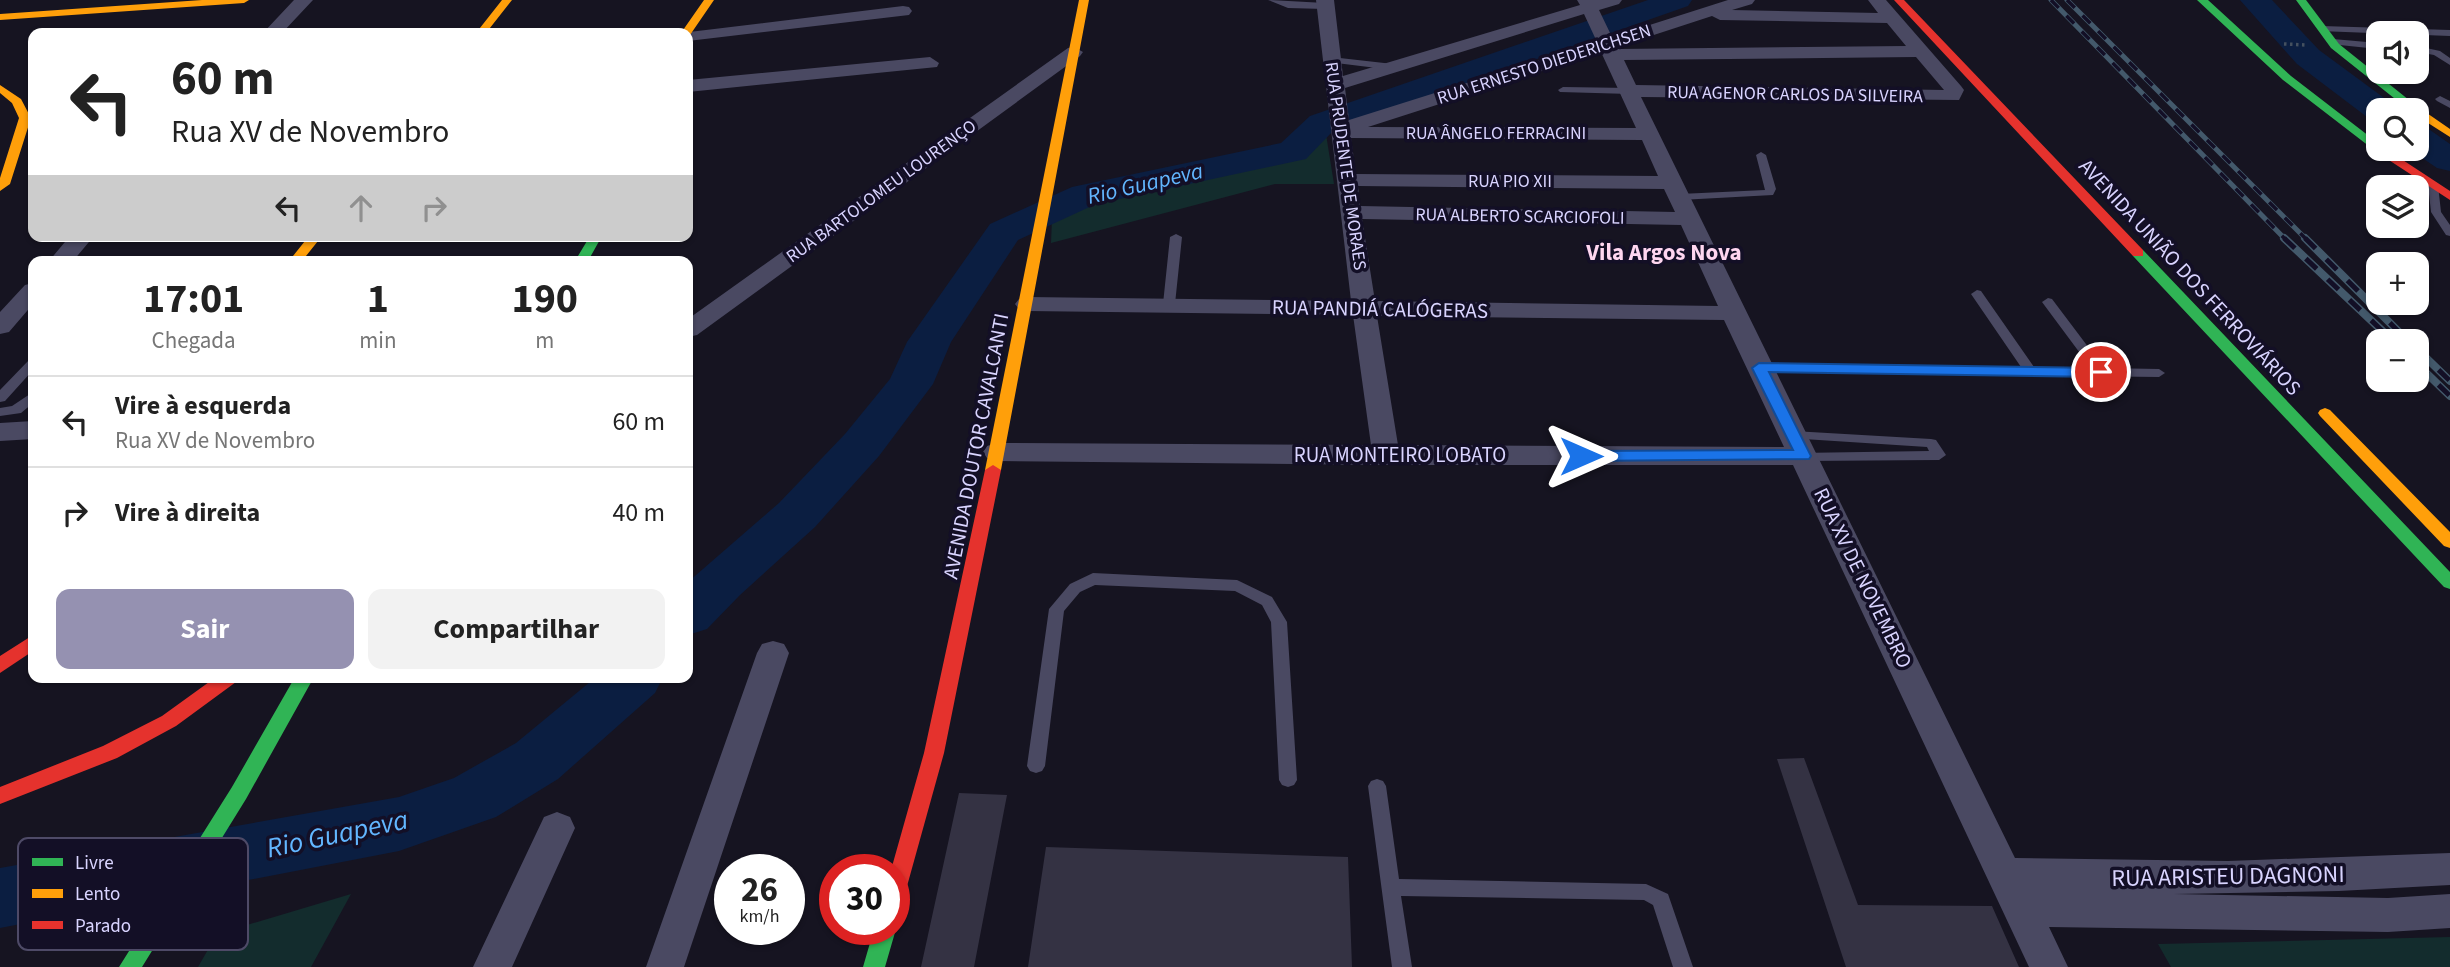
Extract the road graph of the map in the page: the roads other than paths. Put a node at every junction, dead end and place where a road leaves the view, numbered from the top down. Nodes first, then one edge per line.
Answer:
1 (12, 0) edge
2 (244, 0) edge
3 (304, 0) edge
4 (507, 0) edge
5 (703, 0) edge
6 (709, 0) edge
7 (1084, 0) edge
8 (1272, 0) edge
9 (1613, 0) edge
10 (1746, 0) edge
11 (1877, 0) edge
12 (1899, 0) edge
13 (2202, 0) edge
14 (2301, 0) edge
15 (1325, 3) edge
16 (0, 7) edge
17 (903, 11) dead end
18 (1701, 15) junction
19 (0, 17) edge
20 (1892, 18) junction
21 (1599, 26) edge
22 (277, 28) edge
23 (485, 28) edge
24 (691, 28) edge
25 (2322, 29) junction
26 (2450, 33) edge
27 (693, 34) edge
28 (2334, 44) junction
29 (2366, 45) edge
30 (1920, 51) junction
31 (2429, 51) edge
32 (1074, 52) junction
33 (1331, 61) junction
34 (2450, 62) edge
35 (930, 63) dead end
36 (1393, 67) junction
37 (693, 86) edge
38 (0, 88) edge
39 (1335, 90) junction
40 (1563, 90) dead end
41 (1630, 91) junction
42 (2400, 98) edge
43 (2440, 99) dead end
44 (2450, 105) edge
45 (2429, 120) edge
46 (1341, 127) junction
47 (1650, 134) junction
48 (2450, 134) edge
49 (2366, 139) edge
50 (1761, 155) dead end
51 (2397, 161) edge
52 (1346, 180) junction
53 (23, 183) dead end
54 (1, 185) edge
55 (2433, 186) junction
56 (2450, 196) edge
57 (1681, 200) junction
58 (1350, 212) junction
59 (2450, 233) edge
60 (1176, 237) dead end
61 (77, 242) edge
62 (311, 242) edge
63 (65, 256) edge
64 (299, 256) edge
65 (1977, 294) dead end
66 (28, 296) edge
67 (2048, 302) dead end
68 (1027, 304) junction
69 (1169, 304) junction
70 (1366, 310) junction
71 (1732, 313) junction
72 (693, 326) edge
73 (0, 327) edge
74 (28, 368) edge
75 (1759, 368) junction
76 (2029, 371) junction
77 (2101, 372) junction
78 (2159, 373) dead end
79 (0, 398) edge
80 (28, 401) edge
81 (2314, 401) dead end
82 (3, 419) edge
83 (0, 423) edge
84 (28, 428) edge
85 (1798, 445) junction
86 (997, 452) junction
87 (1386, 456) junction
88 (2450, 542) edge
89 (2450, 583) edge
90 (28, 646) edge
91 (773, 653) dead end
92 (0, 666) edge
93 (222, 683) edge
94 (302, 683) edge
95 (1036, 766) dead end
96 (1288, 780) dead end
97 (1377, 786) dead end
98 (0, 796) edge
99 (557, 828) dead end
100 (211, 838) edge
101 (906, 854) edge
102 (2450, 869) edge
103 (2006, 874) junction
104 (1391, 887) junction
105 (2022, 909) junction
106 (2450, 911) edge
107 (880, 945) edge
108 (141, 950) edge
109 (130, 967) edge
110 (492, 967) edge
111 (665, 967) edge
112 (874, 967) edge
113 (1402, 967) edge
114 (1683, 967) edge
115 (2049, 967) edge

1 - 16 main road
2 - 19 main road
3 - 22 street
4 - 23 main road
5 - 6 main road
6 - 24 main road
7 - 32 main road, AVENIDA DOUTOR CAVALCANTI
8 - 15 lane
9 - 21 street, RUA ERNESTO DIEDERICHSEN
10 - 18 street, RUA ERNESTO DIEDERICHSEN
11 - 20 street
12 - 89 main road, AVENIDA UNIÃO DOS FERROVIÁRIOS
13 - 49 main road
14 - 25 main road
15 - 33 street, RUA PRUDENTE DE MORAES
17 - 27 street
18 - 20 street
18 - 21 street, RUA ERNESTO DIEDERICHSEN
20 - 30 street
21 - 30 street
21 - 36 street, RUA ERNESTO DIEDERICHSEN
21 - 41 street, RUA XV DE NOVEMBRO
21 - 46 street, RUA ERNESTO DIEDERICHSEN
25 - 26 lane
25 - 28 main road
28 - 29 lane
28 - 42 main road
30 - 41 street, RUA AGENOR CARLOS DA SILVEIRA
31 - 34 lane
32 - 68 main road, AVENIDA DOUTOR CAVALCANTI
32 - 72 street, RUA BARTOLOMEU LOURENÇO
33 - 36 lane
33 - 39 street, RUA PRUDENTE DE MORAES
35 - 37 street
36 - 39 street, RUA ERNESTO DIEDERICHSEN
38 - 54 main road
39 - 46 street, RUA PRUDENTE DE MORAES
40 - 41 lane
41 - 47 street, RUA XV DE NOVEMBRO
43 - 44 lane
45 - 48 main road
46 - 47 street, RUA ÂNGELO FERRACINI
46 - 52 street, RUA PRUDENTE DE MORAES
47 - 57 street, RUA XV DE NOVEMBRO
50 - 57 lane
51 - 55 main road
52 - 57 street, RUA PIO XII
52 - 58 street, RUA PRUDENTE DE MORAES
53 - 54 main road
55 - 56 main road
55 - 59 lane
57 - 58 street, RUA ALBERTO SCARCIOFOLI
57 - 71 street, RUA XV DE NOVEMBRO
58 - 70 street, RUA PRUDENTE DE MORAES
60 - 69 lane
61 - 63 street
62 - 64 main road
65 - 76 lane
66 - 73 street
67 - 77 lane
68 - 69 street, RUA PANDIÁ CALÓGERAS
68 - 86 main road, AVENIDA DOUTOR CAVALCANTI
69 - 70 street, RUA PANDIÁ CALÓGERAS
70 - 71 street, RUA PANDIÁ CALÓGERAS
70 - 87 street, RUA PRUDENTE DE MORAES
71 - 75 street, RUA XV DE NOVEMBRO
74 - 79 lane
75 - 76 lane
75 - 85 street, RUA XV DE NOVEMBRO
76 - 77 lane
77 - 78 lane
80 - 82 lane
81 - 88 main road, AVENIDA UNIÃO DOS FERROVIÁRIOS
82 - 83 lane
82 - 84 street
85 - 85 lane
85 - 87 street, RUA MONTEIRO LOBATO
85 - 103 street, RUA XV DE NOVEMBRO
86 - 87 street, RUA MONTEIRO LOBATO
86 - 101 main road, AVENIDA DOUTOR CAVALCANTI
90 - 92 main road
91 - 111 street
93 - 98 main road
94 - 100 main road
95 - 96 lane
97 - 104 lane
99 - 110 street
102 - 103 street, RUA ARISTEU DAGNONI
103 - 105 street, RUA XV DE NOVEMBRO
104 - 113 lane
104 - 114 lane
105 - 106 street, RUA ARISTEU DAGNONI
105 - 115 street, RUA XV DE NOVEMBRO
107 - 112 main road
108 - 109 main road

